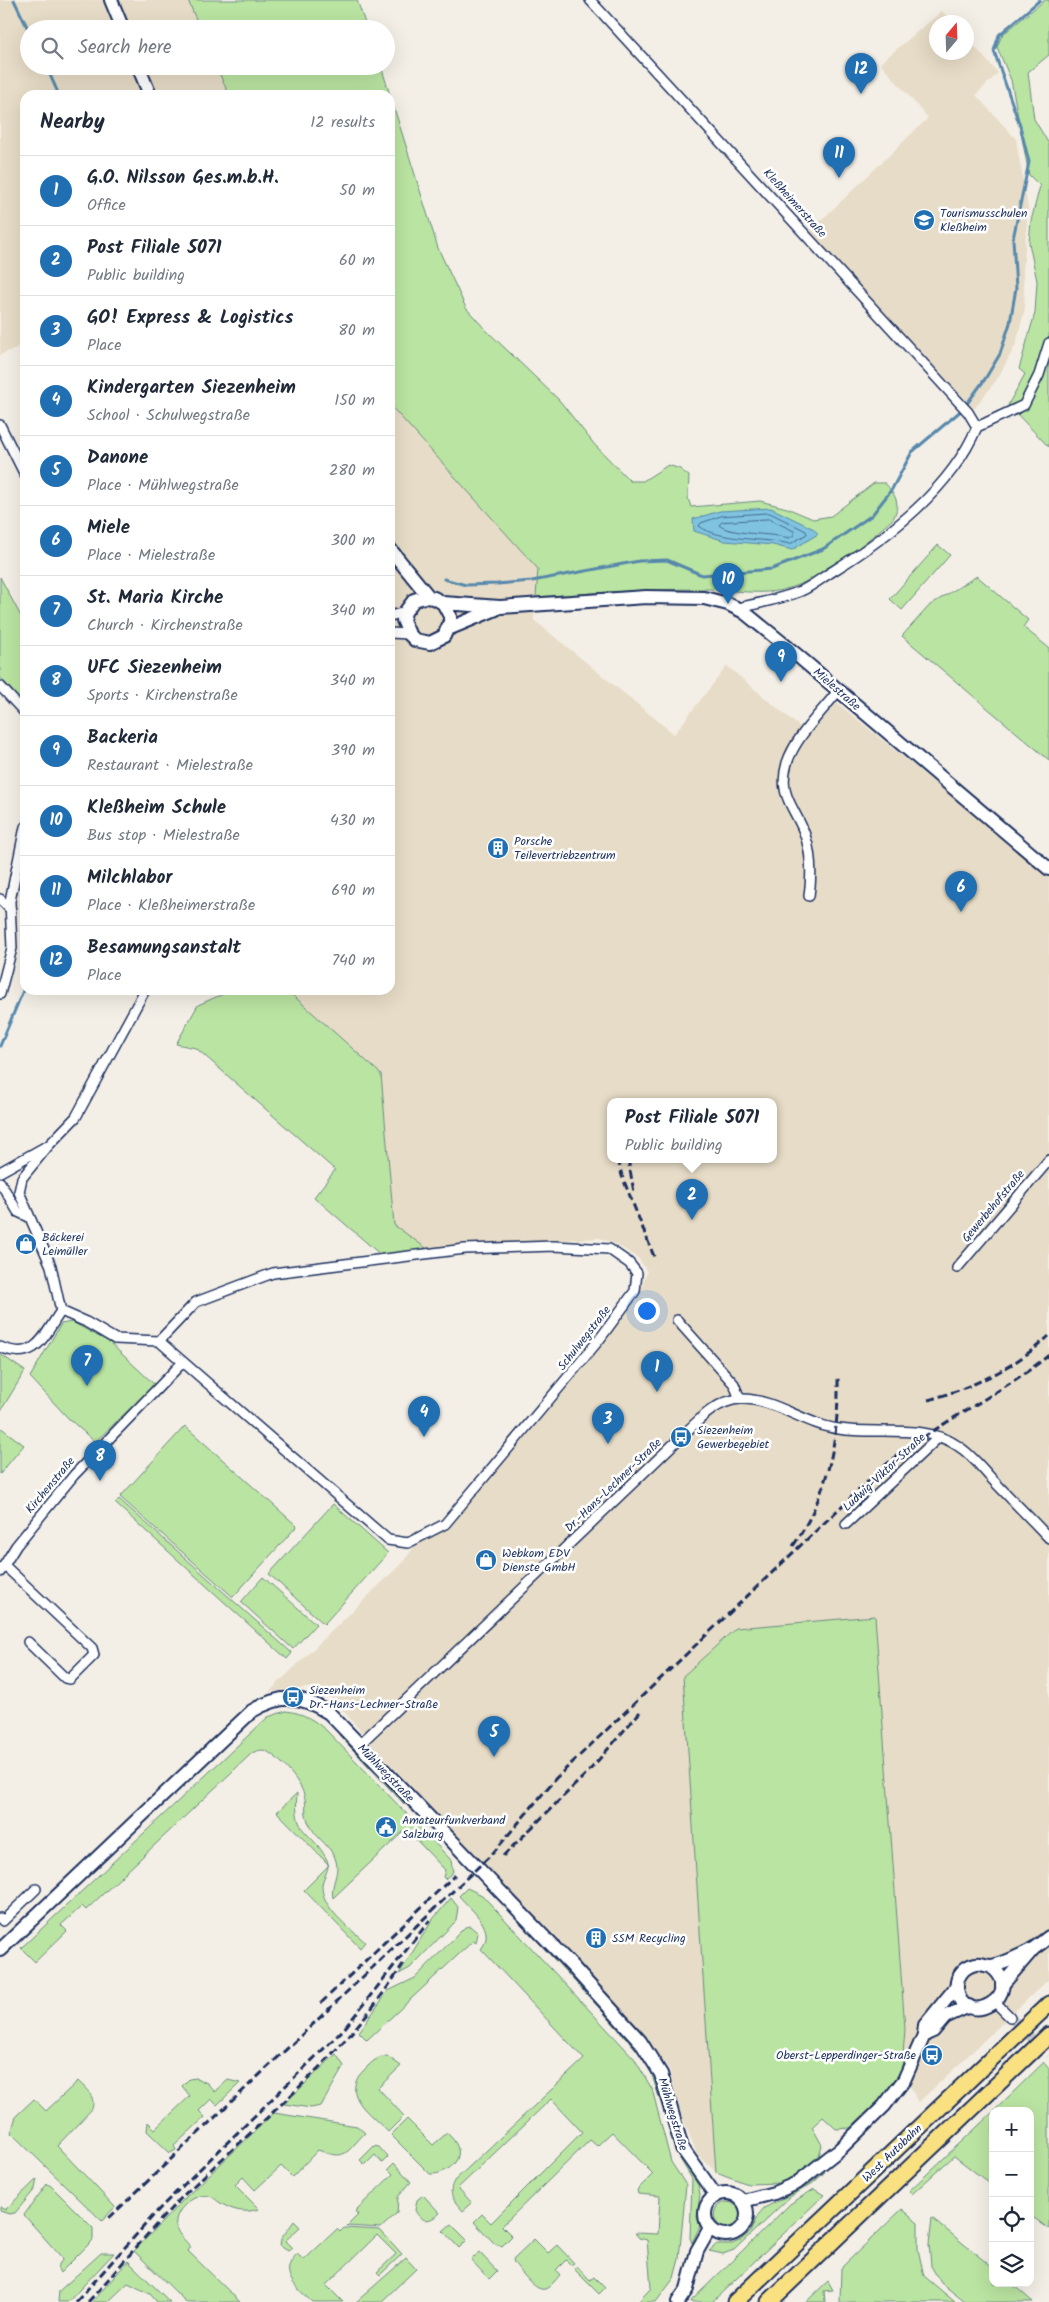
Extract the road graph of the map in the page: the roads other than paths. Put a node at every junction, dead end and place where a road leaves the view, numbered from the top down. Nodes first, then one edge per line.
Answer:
1 (110, 0) edge
2 (590, 0) edge
3 (119, 20) edge
4 (142, 75) edge
5 (148, 90) edge
6 (1049, 343) edge
7 (0, 425) edge
8 (976, 426) junction
9 (20, 464) edge
10 (395, 556) edge
11 (400, 562) junction
12 (429, 597) junction
13 (414, 600) junction
14 (443, 603) junction
15 (500, 607) junction
16 (738, 608) junction
17 (405, 612) junction
18 (395, 615) edge
19 (448, 629) junction
20 (395, 633) edge
21 (409, 634) junction
22 (0, 686) edge
23 (838, 691) junction
24 (20, 708) edge
25 (20, 844) edge
26 (1049, 869) edge
27 (809, 896) dead end
28 (0, 899) edge
29 (11, 910) junction
30 (0, 994) edge
31 (142, 995) edge
32 (49, 1145) junction
33 (1049, 1160) edge
34 (0, 1172) edge
35 (0, 1182) edge
36 (29, 1217) junction
37 (957, 1268) dead end
38 (61, 1311) junction
39 (677, 1320) dead end
40 (159, 1341) junction
41 (0, 1347) edge
42 (183, 1362) junction
43 (740, 1399) junction
44 (940, 1437) junction
45 (846, 1524) dead end
46 (1049, 1538) edge
47 (2, 1569) edge
48 (28, 1642) dead end
49 (359, 1745) junction
50 (36, 1889) dead end
51 (0, 1918) edge
52 (1049, 1937) edge
53 (1033, 1949) junction
54 (0, 1950) edge
55 (990, 1966) junction
56 (1002, 1985) junction
57 (956, 1986) junction
58 (995, 2002) junction
59 (1049, 2004) edge
60 (969, 2006) junction
61 (1010, 2017) tunnel mouth
62 (924, 2035) junction
63 (1049, 2035) edge
64 (716, 2196) junction
65 (743, 2201) junction
66 (710, 2228) junction
67 (678, 2302) edge
68 (736, 2302) edge
69 (769, 2302) edge

1 - 3 street
2 - 8 street, Kleßheimerstraße
4 - 5 street
6 - 8 street
7 - 9 street
8 - 16 street
10 - 11 street
11 - 12 street
11 - 13 street
12 - 13 street
12 - 14 street, Mielestraße
13 - 17 street
14 - 15 street, Mielestraße
14 - 19 street
15 - 16 street, Mielestraße
15 - 19 street, Mielestraße
16 - 23 street, Mielestraße
17 - 18 street
17 - 21 street
19 - 21 street, Mielestraße
20 - 21 street
22 - 24 street
23 - 26 street, Mielestraße
23 - 27 street
25 - 29 street
28 - 29 street
29 - 30 street
31 - 32 street
32 - 34 street
32 - 36 street
33 - 37 street, Gewerbehofstraße
35 - 36 street
36 - 38 street
38 - 40 street
38 - 41 street
39 - 43 street
40 - 42 street, Schulwegstraße
40 - 42 street, Schulwegstraße
42 - 47 street, Kirchenstraße
43 - 44 street, Dr.-Hans-Lechner-Straße
43 - 49 street, Dr.-Hans-Lechner-Straße
44 - 45 street, Ludwig-Viktor-Straße
44 - 46 street, Dr.-Hans-Lechner-Straße
47 - 48 street, Kirchenstraße
49 - 54 street, Mühlwegstraße
49 - 64 street, Mühlwegstraße
50 - 51 street
52 - 53 street
53 - 55 street
53 - 56 street
55 - 56 street
55 - 57 street
56 - 58 street
57 - 60 street
57 - 62 street
58 - 60 street
58 - 61 street
59 - 68 highway, West Autobahn
60 - 62 street
62 - 65 street
63 - 69 highway, West Autobahn
64 - 65 street
64 - 66 street
65 - 66 street
66 - 67 street

